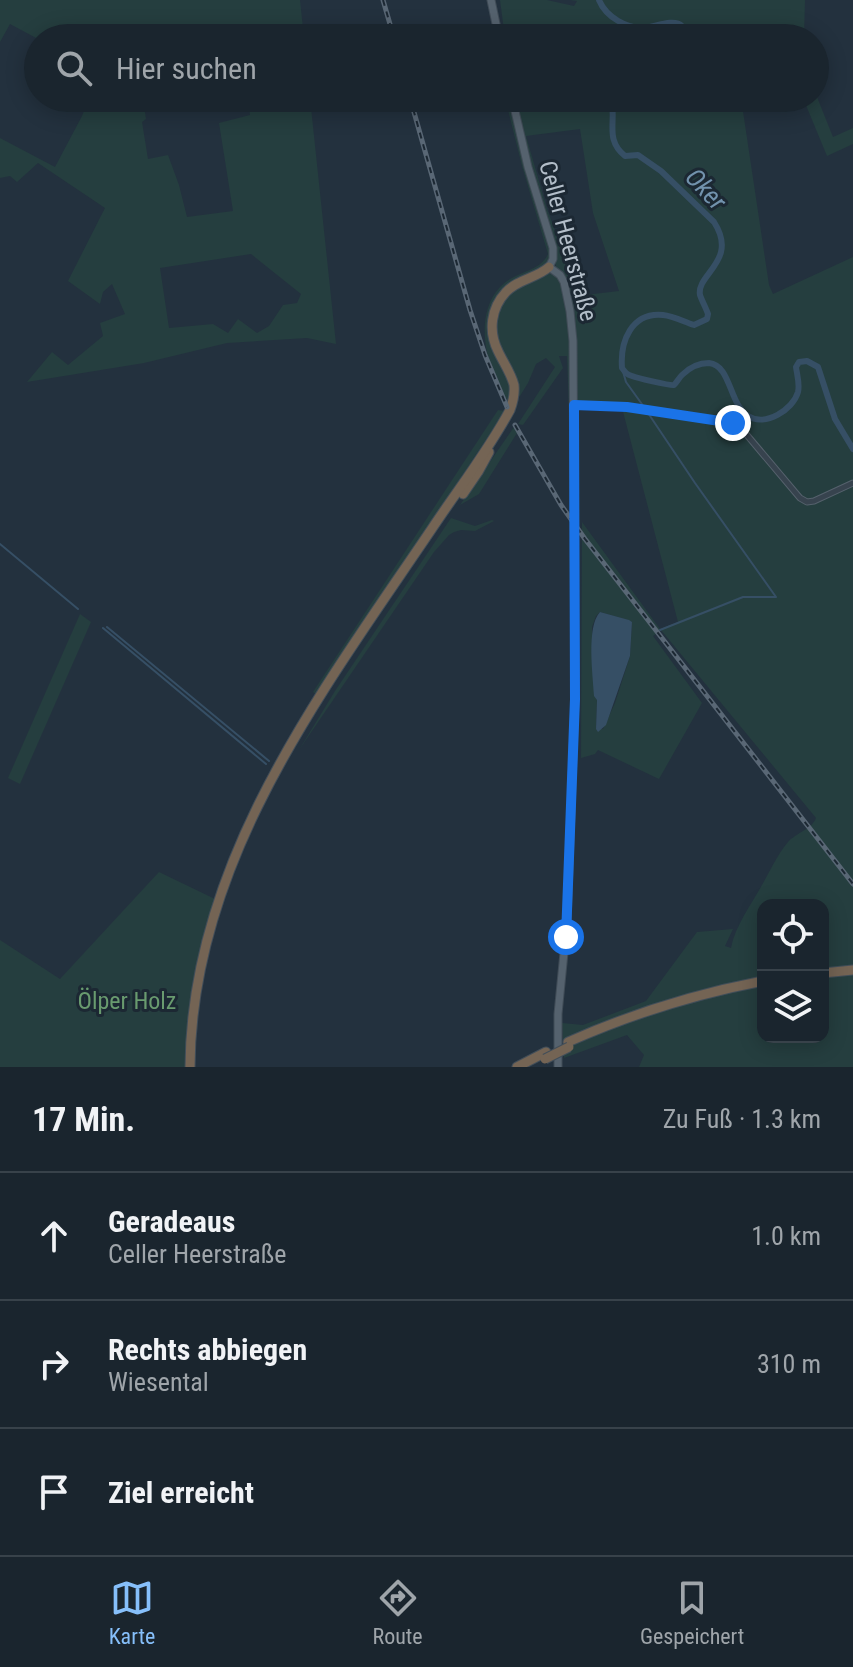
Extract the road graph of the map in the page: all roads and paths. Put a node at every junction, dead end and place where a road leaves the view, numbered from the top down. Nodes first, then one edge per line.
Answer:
1 (491, 0) edge
2 (496, 24) edge
3 (515, 112) edge
4 (549, 267) junction
5 (574, 405) junction
6 (498, 431) junction
7 (853, 483) edge
8 (853, 973) edge
9 (829, 975) edge
10 (757, 985) edge
11 (546, 1055) junction
12 (193, 1067) edge
13 (517, 1067) edge
14 (529, 1067) edge
15 (558, 1067) edge

1 - 2 main road
3 - 4 main road, Celler Heerstraße
4 - 5 main road, Celler Heerstraße
4 - 6 highway
5 - 7 street
5 - 15 main road, Celler Heerstraße
6 - 12 highway
6 - 12 highway
8 - 9 highway
10 - 11 highway, bridge
11 - 13 highway
11 - 14 highway

